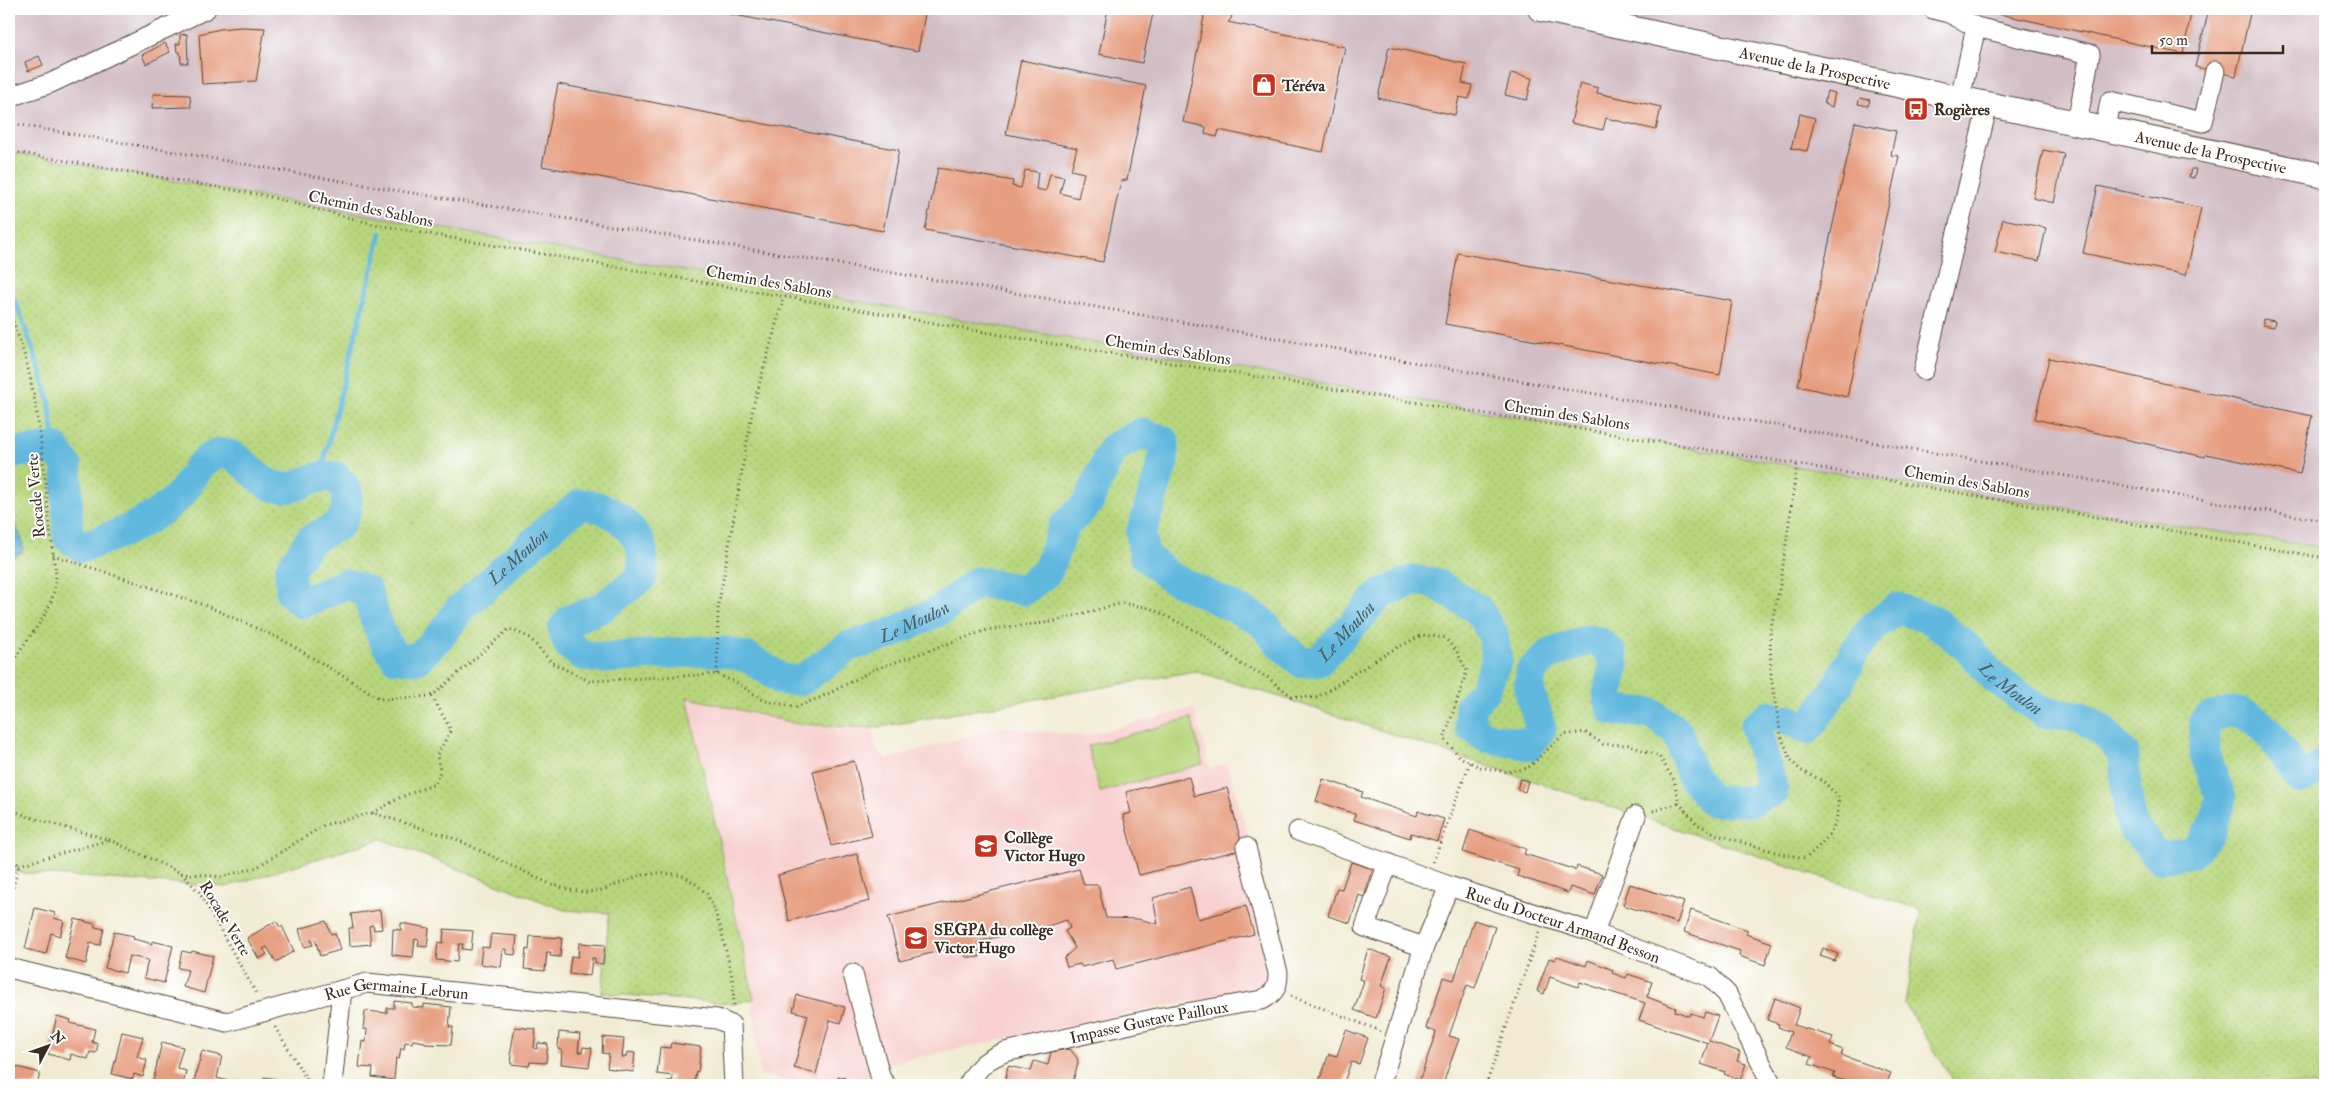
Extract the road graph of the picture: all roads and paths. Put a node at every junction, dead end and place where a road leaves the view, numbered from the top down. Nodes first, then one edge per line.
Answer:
1 (206, 9) edge
2 (1540, 9) edge
3 (1933, 9) edge
4 (1976, 27) junction
5 (2215, 71) dead end
6 (9, 97) edge
7 (1960, 98) junction
8 (1988, 104) junction
9 (9, 123) edge
10 (2076, 123) junction
11 (2105, 129) junction
12 (9, 152) edge
13 (2325, 176) edge
14 (784, 296) junction
15 (9, 312) edge
16 (1924, 370) dead end
17 (1797, 464) junction
18 (2325, 520) edge
19 (53, 555) junction
20 (2325, 558) edge
21 (9, 669) edge
22 (717, 674) junction
23 (432, 696) junction
24 (1470, 762) junction
25 (1678, 803) junction
26 (9, 808) edge
27 (374, 813) junction
28 (1636, 816) joint
29 (1298, 830) dead end
30 (110, 840) junction
31 (1246, 847) dead end
32 (9, 857) edge
33 (1388, 863) junction
34 (18, 865) junction
35 (181, 873) junction
36 (1427, 878) junction
37 (1448, 886) junction
38 (9, 902) edge
39 (1544, 917) junction
40 (1594, 933) junction
41 (1424, 947) junction
42 (9, 968) edge
43 (853, 974) dead end
44 (342, 990) junction
45 (1276, 990) junction
46 (266, 1012) junction
47 (731, 1024) junction
48 (1396, 1036) junction
49 (310, 1085) edge
50 (332, 1085) edge
51 (734, 1085) edge
52 (886, 1085) edge
53 (968, 1085) edge
54 (1382, 1085) edge
55 (1486, 1085) edge
56 (1772, 1085) edge

1 - 6 street
2 - 7 main road, Avenue de la Prospective
3 - 4 street
4 - 7 street
4 - 10 street
5 - 11 street
7 - 8 main road, Avenue de la Prospective
8 - 10 main road, Avenue de la Prospective
8 - 16 street
9 - 18 path
10 - 11 main road, Avenue de la Prospective
11 - 13 main road, Avenue de la Prospective
12 - 14 path, Chemin des Sablons
14 - 17 path, Chemin des Sablons
14 - 22 path
15 - 19 path, Rocade Verte
17 - 20 path, Chemin des Sablons
17 - 25 path
19 - 21 path, Rocade Verte
19 - 23 path
22 - 23 path
22 - 24 path
23 - 27 path
24 - 25 path
24 - 36 path
25 - 28 path
26 - 30 path, Rocade Verte
27 - 35 path
27 - 47 path
28 - 40 street
29 - 33 street, Rue du Docteur Armand Besson
30 - 34 path
30 - 35 path, Rocade Verte
31 - 45 street
32 - 34 path
33 - 36 street, Rue du Docteur Armand Besson
33 - 41 street
34 - 38 path
35 - 46 path, Rocade Verte
36 - 37 street, Rue du Docteur Armand Besson
37 - 39 street, Rue du Docteur Armand Besson
37 - 41 street
39 - 40 street, Rue du Docteur Armand Besson
39 - 55 path
40 - 56 street, Rue du Docteur Armand Besson
41 - 48 street
42 - 46 street, Rue Germaine Lebrun
43 - 52 street
44 - 46 street, Rue Germaine Lebrun
44 - 47 street, Rue Germaine Lebrun
44 - 50 street
45 - 48 path
45 - 53 street, Impasse Gustave Pailloux
46 - 49 path, Rocade Verte
47 - 51 street
48 - 54 street

